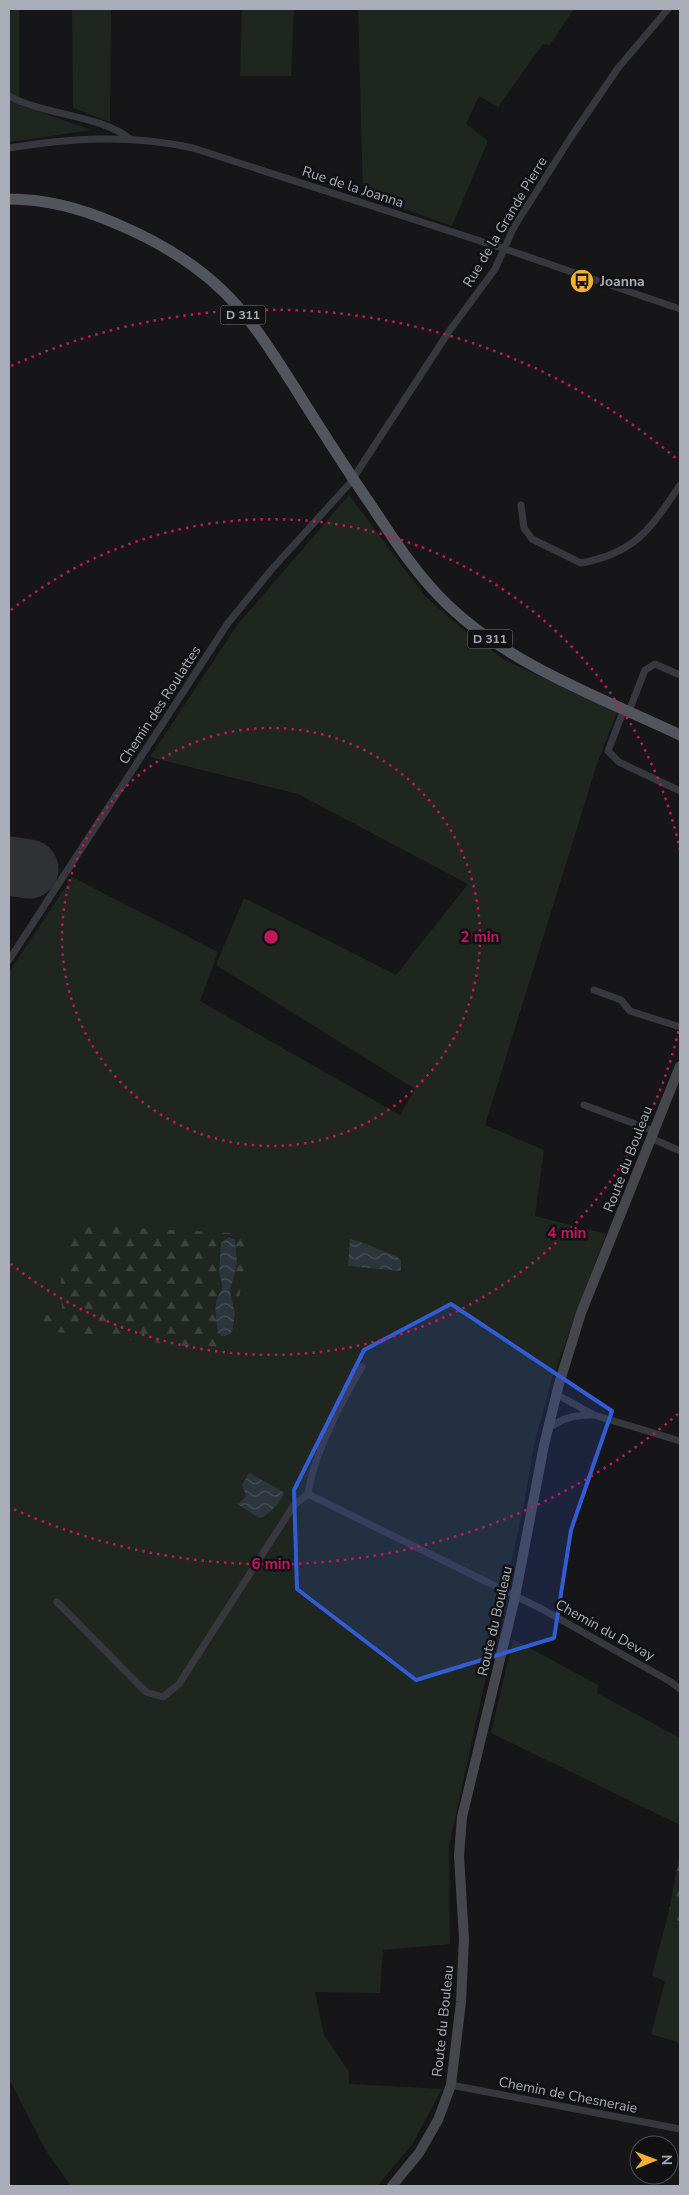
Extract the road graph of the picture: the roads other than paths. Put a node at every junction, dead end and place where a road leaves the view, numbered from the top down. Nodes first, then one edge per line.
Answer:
1 (668, 9) edge
2 (9, 96) edge
3 (130, 139) junction
4 (9, 148) edge
5 (9, 199) edge
6 (9, 206) edge
7 (79, 210) junction
8 (504, 249) junction
9 (680, 309) edge
10 (353, 479) junction
11 (680, 485) edge
12 (521, 506) dead end
13 (680, 675) edge
14 (626, 710) junction
15 (680, 735) edge
16 (680, 791) edge
17 (9, 960) edge
18 (594, 990) dead end
19 (680, 1028) edge
20 (680, 1066) edge
21 (584, 1105) dead end
22 (652, 1135) junction
23 (680, 1151) edge
24 (362, 1367) dead end
25 (556, 1394) junction
26 (594, 1415) junction
27 (548, 1429) junction
28 (680, 1441) edge
29 (308, 1494) junction
30 (515, 1597) junction
31 (56, 1602) dead end
32 (680, 1689) edge
33 (451, 2085) junction
34 (680, 2129) edge
35 (392, 2186) edge

1 - 8 street, Rue de la Grande Pierre
2 - 3 street
3 - 4 street, Rue de la Joanna
3 - 8 street, Rue de la Joanna
5 - 7 main road, D 311
6 - 7 main road, D 311
7 - 10 main road, D 311
8 - 9 street, Rue de la Joanna
8 - 10 street, Rue de la Grande Pierre
10 - 14 main road, D 311
10 - 17 street, Chemin des Roulattes
11 - 12 street
13 - 14 street
14 - 15 main road, D 311
14 - 16 street
18 - 19 street
20 - 22 main road, Route du Bouleau
21 - 22 street
22 - 23 street
22 - 25 main road, Route du Bouleau
24 - 29 street
25 - 26 street
25 - 27 main road, Route du Bouleau
26 - 27 street
26 - 28 street
27 - 30 main road, Route du Bouleau
29 - 30 street, Chemin du Devay
29 - 31 street
30 - 32 street, Chemin du Devay
30 - 33 main road, Route du Bouleau
33 - 34 street, Chemin de Chesneraie
33 - 35 main road, Route du Bouleau

